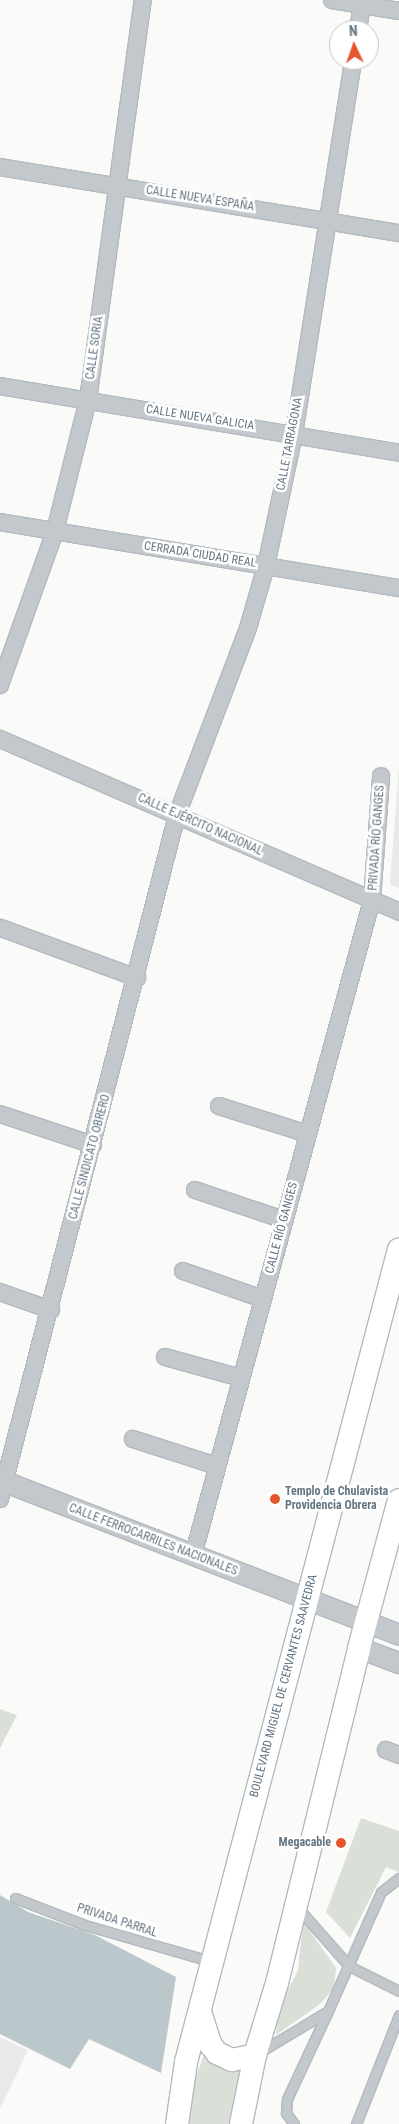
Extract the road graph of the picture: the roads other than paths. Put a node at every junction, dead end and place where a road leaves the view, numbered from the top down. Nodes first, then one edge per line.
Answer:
1 (143, 0) edge
2 (332, 0) edge
3 (362, 2) edge
4 (399, 11) edge
5 (359, 20) edge
6 (351, 70) edge
7 (0, 167) edge
8 (120, 186) junction
9 (328, 221) junction
10 (399, 233) edge
11 (0, 386) edge
12 (88, 400) junction
13 (294, 434) junction
14 (399, 453) edge
15 (0, 522) edge
16 (55, 531) junction
17 (266, 566) junction
18 (399, 588) edge
19 (0, 686) edge
20 (0, 739) edge
21 (381, 776) dead end
22 (177, 815) junction
23 (372, 900) junction
24 (399, 912) edge
25 (0, 928) edge
26 (137, 978) junction
27 (219, 1106) dead end
28 (0, 1114) edge
29 (308, 1134) junction
30 (93, 1145) junction
31 (195, 1190) dead end
32 (284, 1220) junction
33 (399, 1249) edge
34 (182, 1271) dead end
35 (0, 1292) edge
36 (263, 1298) junction
37 (51, 1310) junction
38 (165, 1357) dead end
39 (241, 1378) junction
40 (133, 1439) dead end
41 (217, 1466) junction
42 (2, 1487) edge
43 (399, 1500) edge
44 (193, 1556) junction
45 (306, 1599) junction
46 (366, 1622) junction
47 (399, 1635) edge
48 (359, 1648) junction
49 (399, 1663) edge
50 (399, 1878) edge
51 (15, 1898) dead end
52 (295, 1904) junction
53 (213, 1962) junction
54 (349, 1966) junction
55 (399, 1991) edge
56 (328, 2011) junction
57 (200, 2012) junction
58 (399, 2015) edge
59 (255, 2054) junction
60 (176, 2124) edge
61 (241, 2124) edge
62 (294, 2124) edge
63 (356, 2124) edge

1 - 8 street, CALLE SORIA
2 - 3 street
3 - 4 street
3 - 5 street
6 - 9 street, CALLE TARRAGONA
7 - 8 street, CALLE NUEVA ESPAÑA
8 - 9 street, CALLE NUEVA ESPAÑA
8 - 12 street, CALLE SORIA
9 - 10 street, CALLE NUEVA ESPAÑA
9 - 13 street, CALLE TARRAGONA
11 - 12 street, CALLE NUEVA GALICIA
12 - 13 street, CALLE NUEVA GALICIA
12 - 16 street, CALLE SORIA
13 - 14 street, CALLE NUEVA GALICIA
13 - 17 street, CALLE TARRAGONA
15 - 16 street, CERRADA CIUDAD REAL
16 - 17 street, CERRADA CIUDAD REAL
16 - 19 street, CALLE SORIA
17 - 18 street, CERRADA CIUDAD REAL
17 - 22 street, CALLE TARRAGONA
20 - 22 street, CALLE EJÉRCITO NACIONAL
21 - 23 street, PRIVADA RÍO GANGES
22 - 23 street, CALLE EJÉRCITO NACIONAL
22 - 26 street, CALLE SINDICATO OBRERO
23 - 24 street, CALLE EJÉRCITO NACIONAL
23 - 29 street, CALLE RÍO GANGES
25 - 26 street
26 - 30 street, CALLE SINDICATO OBRERO
27 - 29 street
28 - 30 street
29 - 32 street, CALLE RÍO GANGES
30 - 37 street, CALLE SINDICATO OBRERO
31 - 32 street
32 - 36 street, CALLE RÍO GANGES
33 - 45 main road, BOULEVARD MIGUEL DE CERVANTES SAAVEDRA
34 - 36 street
35 - 37 street
36 - 39 street, CALLE RÍO GANGES
37 - 42 street, CALLE SINDICATO OBRERO
38 - 39 street
39 - 41 street, CALLE RÍO GANGES
40 - 41 street
41 - 44 street, CALLE RÍO GANGES
42 - 44 street, CALLE FERROCARRILES NACIONALES
43 - 46 main road
44 - 45 street, CALLE FERROCARRILES NACIONALES
45 - 46 street, CALLE FERROCARRILES NACIONALES
45 - 53 main road, BOULEVARD MIGUEL DE CERVANTES SAAVEDRA
46 - 47 street, CALLE FERROCARRILES NACIONALES
46 - 48 main road
48 - 49 street
48 - 52 main road
50 - 54 lane
51 - 53 lane, PRIVADA PARRAL
52 - 54 lane
52 - 59 main road
53 - 57 main road, BOULEVARD MIGUEL DE CERVANTES SAAVEDRA
54 - 55 lane
54 - 56 lane
56 - 59 lane
56 - 62 lane
57 - 59 main road
57 - 60 main road, BOULEVARD MIGUEL DE CERVANTES SAAVEDRA
58 - 63 lane
59 - 61 main road

